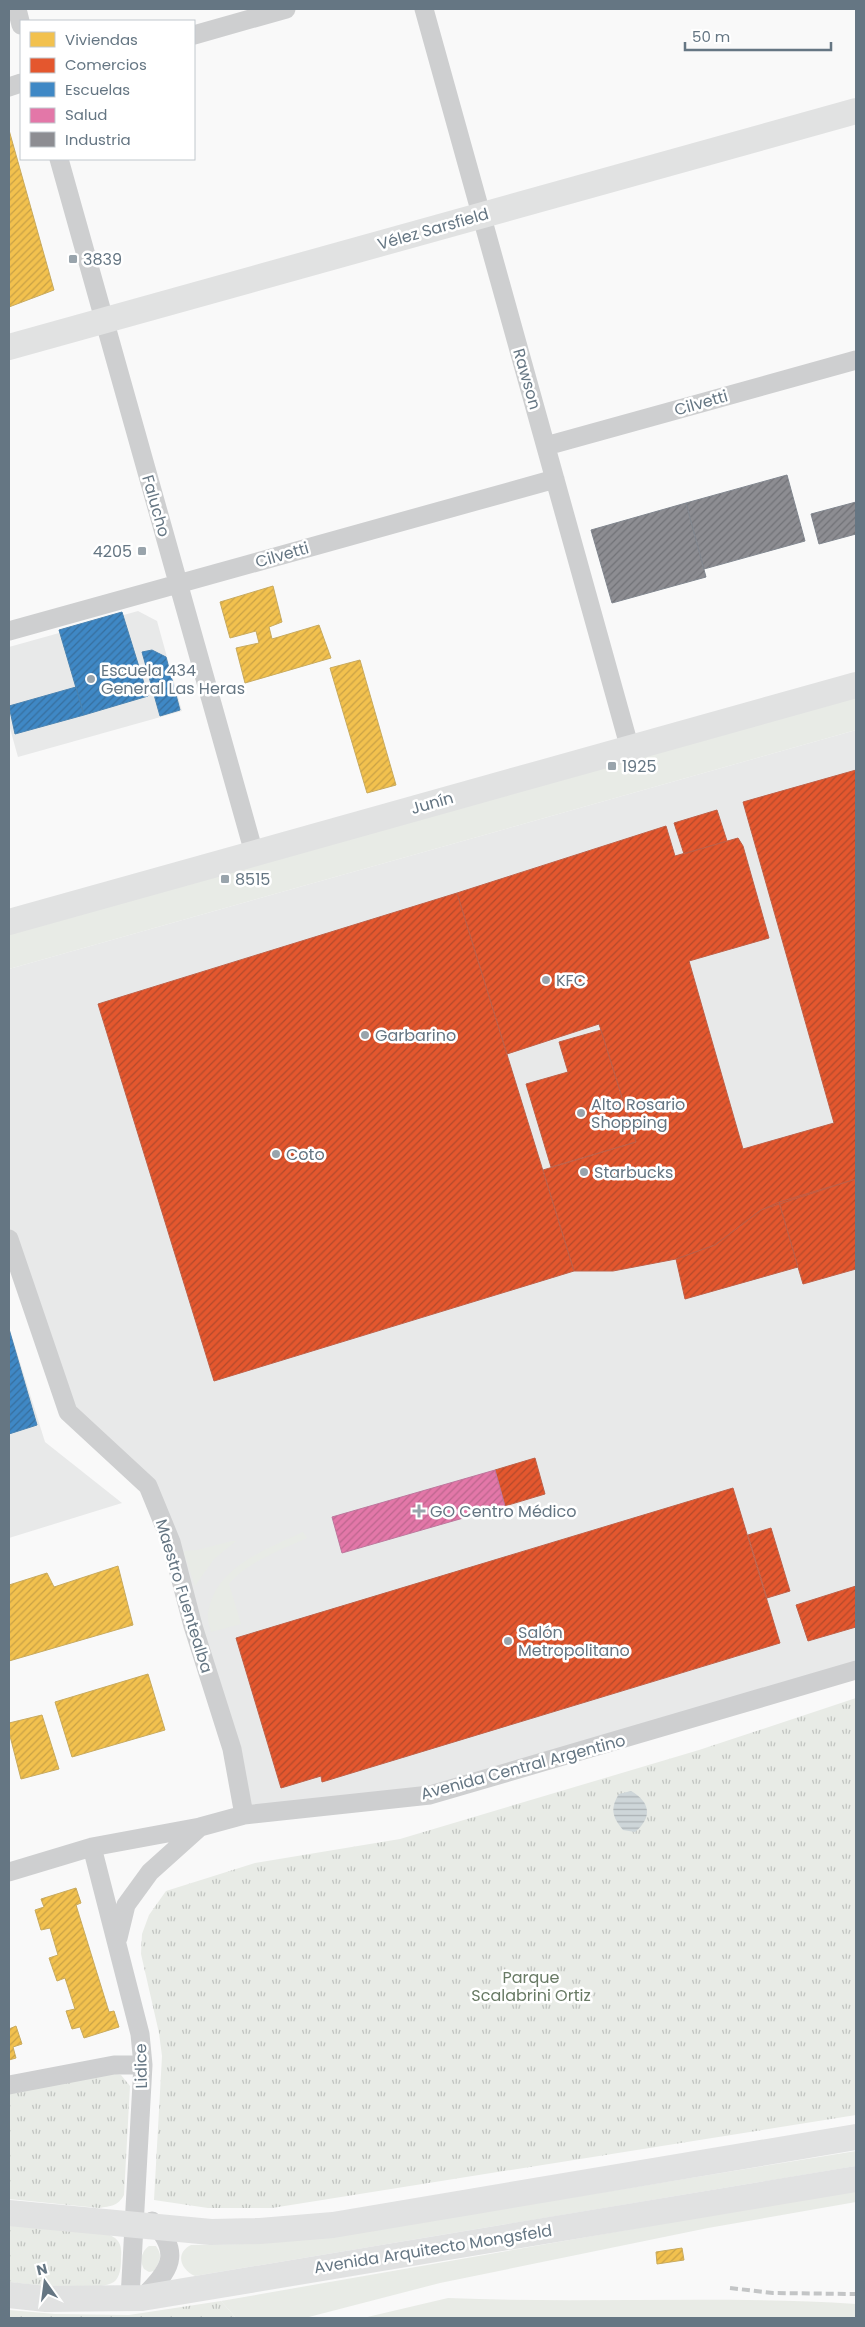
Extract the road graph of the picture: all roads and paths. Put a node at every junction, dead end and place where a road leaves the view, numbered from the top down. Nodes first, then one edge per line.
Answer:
1 (286, 9) edge
2 (424, 9) edge
3 (195, 35) edge
4 (856, 110) edge
5 (59, 160) edge
6 (482, 215) junction
7 (104, 320) junction
8 (9, 347) edge
9 (856, 360) edge
10 (546, 446) junction
11 (555, 479) junction
12 (178, 584) junction
13 (9, 631) edge
14 (856, 685) edge
15 (630, 749) junction
16 (254, 854) junction
17 (9, 922) edge
18 (9, 1240) edge
19 (856, 1670) edge
20 (244, 1816) junction
21 (200, 1827) junction
22 (92, 1847) junction
23 (9, 1872) edge
24 (118, 1940) junction
25 (143, 2065) junction
26 (9, 2085) edge
27 (856, 2137) edge
28 (856, 2179) edge
29 (135, 2195) junction
30 (9, 2213) edge
31 (146, 2227) junction
32 (9, 2295) edge
33 (136, 2298) junction

1 - 3 street
2 - 6 street, Rawson
4 - 6 main road, Vélez Sarsfield
5 - 7 street, Falucho
6 - 7 main road, Vélez Sarsfield
6 - 10 street, Rawson
7 - 8 main road, Vélez Sarsfield
7 - 12 street, Falucho
9 - 10 street, Cilvetti
10 - 11 street, Rawson
11 - 12 street, Cilvetti
11 - 15 street, Rawson
12 - 13 street, Cilvetti
12 - 16 street, Falucho
14 - 15 main road, Junín
15 - 16 main road, Junín
16 - 17 main road, Junín
18 - 20 street, Maestro Fuentealba
19 - 20 street, Avenida Central Argentino
20 - 21 street, Avenida Central Argentino
21 - 22 street, Avenida Central Argentino
21 - 24 street, Lidice
22 - 23 street, Avenida Central Argentino
22 - 24 street, Lidice
24 - 25 street, Lidice
25 - 26 street
25 - 29 street, Lidice
27 - 31 main road
28 - 33 main road, Avenida Arquitecto Mongsfeld
29 - 31 street, Lidice
29 - 31 street
30 - 31 main road
31 - 33 street, Lidice
31 - 33 street
32 - 33 main road, Avenida Arquitecto Mongsfeld

